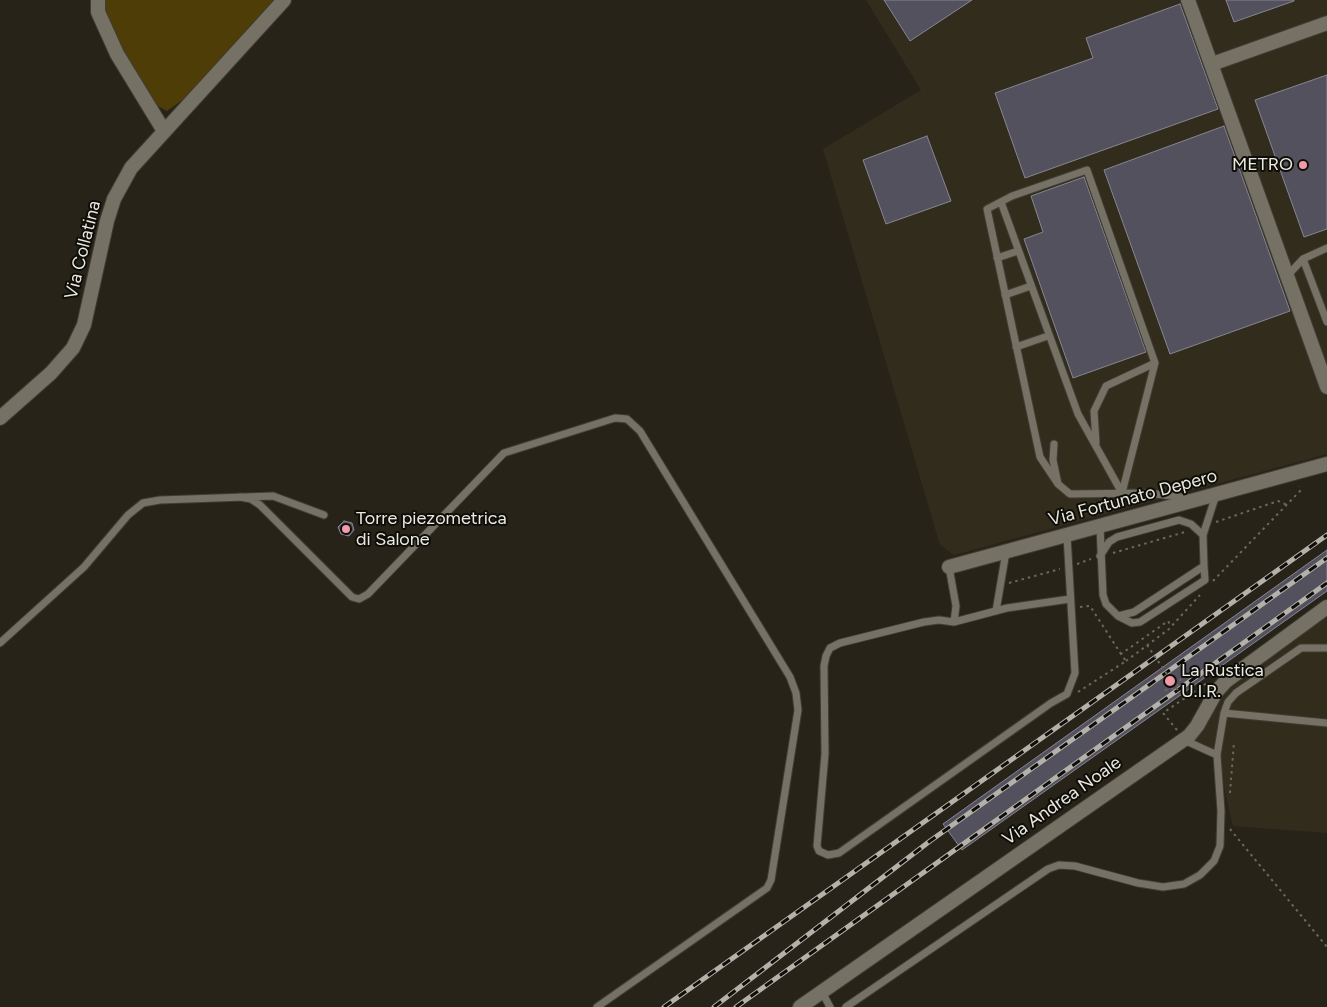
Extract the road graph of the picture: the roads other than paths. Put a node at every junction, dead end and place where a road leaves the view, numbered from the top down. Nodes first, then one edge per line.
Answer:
1 (98, 0) edge
2 (284, 0) edge
3 (1188, 0) edge
4 (1327, 23) edge
5 (1212, 64) junction
6 (164, 131) junction
7 (1001, 202) junction
8 (1327, 248) edge
9 (1015, 252) dead end
10 (997, 258) junction
11 (1304, 259) junction
12 (1288, 275) junction
13 (1028, 287) dead end
14 (1005, 295) junction
15 (1327, 322) edge
16 (1045, 337) dead end
17 (1016, 347) junction
18 (1155, 362) junction
19 (1327, 387) edge
20 (0, 418) edge
21 (1054, 444) dead end
22 (1096, 446) junction
23 (1327, 464) edge
24 (1058, 484) junction
25 (1122, 493) junction
26 (1216, 495) junction
27 (240, 497) junction
28 (1199, 499) junction
29 (324, 515) dead end
30 (1100, 527) junction
31 (1202, 535) junction
32 (1067, 536) junction
33 (1006, 552) junction
34 (1100, 556) junction
35 (1204, 566) junction
36 (949, 567) joint
37 (1070, 599) junction
38 (1327, 607) edge
39 (996, 611) junction
40 (1118, 616) junction
41 (954, 622) junction
42 (0, 643) edge
43 (1327, 648) edge
44 (1224, 713) junction
45 (1327, 723) edge
46 (1184, 739) junction
47 (1217, 755) junction
48 (822, 992) junction
49 (597, 1007) edge
50 (800, 1007) edge
51 (830, 1007) edge
52 (846, 1007) edge

1 - 6 street
2 - 6 street, Via Collatina
3 - 5 street
4 - 5 street
5 - 12 street
6 - 20 street, Via Collatina
7 - 10 lane
7 - 18 lane
7 - 22 lane
8 - 11 lane
9 - 10 lane
10 - 14 lane
11 - 12 lane
11 - 15 lane
12 - 19 street
13 - 14 lane
14 - 17 lane
16 - 17 lane
17 - 24 lane
18 - 22 lane
18 - 25 lane
21 - 24 lane
22 - 25 lane
23 - 26 street, Via Fortunato Depero
24 - 25 lane
25 - 28 lane
26 - 28 street, Via Fortunato Depero
26 - 31 lane
27 - 29 lane
27 - 42 lane
27 - 49 lane
28 - 30 street, Via Fortunato Depero
30 - 32 street, Via Fortunato Depero
30 - 34 lane
31 - 34 lane
31 - 35 lane
32 - 33 street, Via Fortunato Depero
32 - 37 lane
33 - 36 street, Via Fortunato Depero
33 - 39 lane
34 - 40 lane
35 - 40 lane
35 - 40 lane
36 - 41 lane
37 - 39 lane
37 - 41 lane
38 - 46 street, Via Andrea Noale
39 - 41 lane
43 - 44 lane
44 - 45 lane
44 - 47 lane
46 - 47 lane
46 - 48 street, Via Andrea Noale
47 - 52 lane
48 - 50 street, Via Andrea Noale
48 - 51 lane

